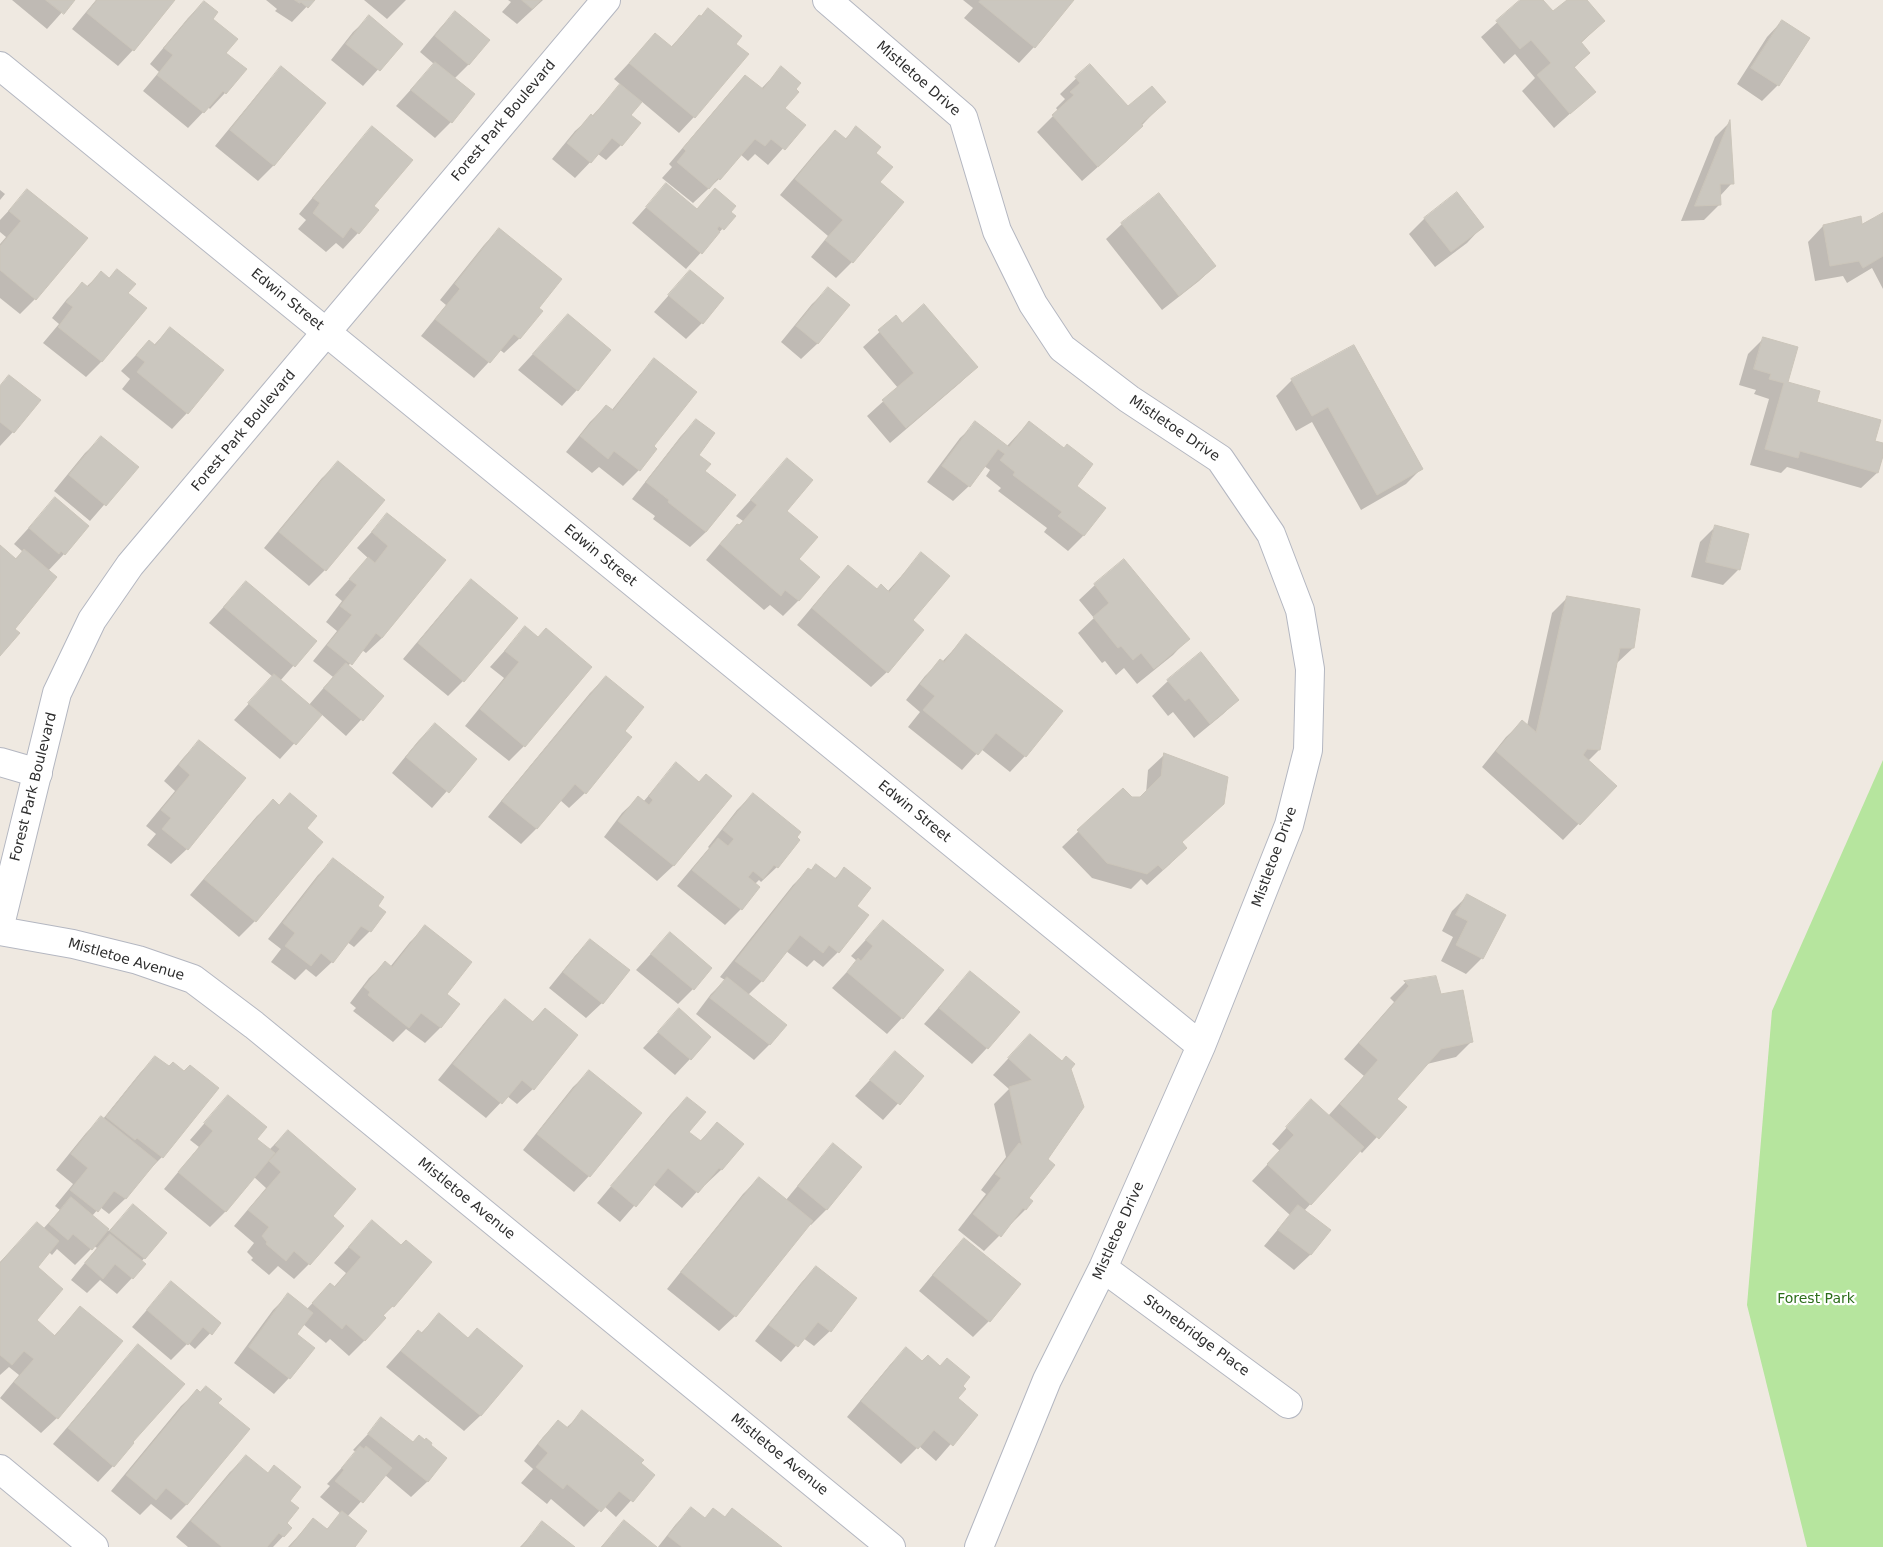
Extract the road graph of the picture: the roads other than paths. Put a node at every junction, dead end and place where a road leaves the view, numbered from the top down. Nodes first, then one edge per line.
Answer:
1 (606, 0) edge
2 (827, 0) edge
3 (0, 66) edge
4 (326, 333) junction
5 (0, 762) edge
6 (38, 773) junction
7 (0, 925) edge
8 (0, 930) edge
9 (1201, 1046) junction
10 (1103, 1268) junction
11 (1288, 1404) dead end
12 (0, 1469) edge
13 (94, 1547) edge
14 (891, 1547) edge
15 (980, 1547) edge

1 - 4 street, Forest Park Boulevard
2 - 9 street, Mistletoe Drive
3 - 4 street, Edwin Street
4 - 6 street, Forest Park Boulevard
4 - 9 street, Edwin Street
5 - 6 street
6 - 7 street, Forest Park Boulevard
8 - 14 street, Mistletoe Avenue
9 - 10 street, Mistletoe Drive
10 - 11 street, Stonebridge Place
10 - 15 street, Mistletoe Drive
12 - 13 street

